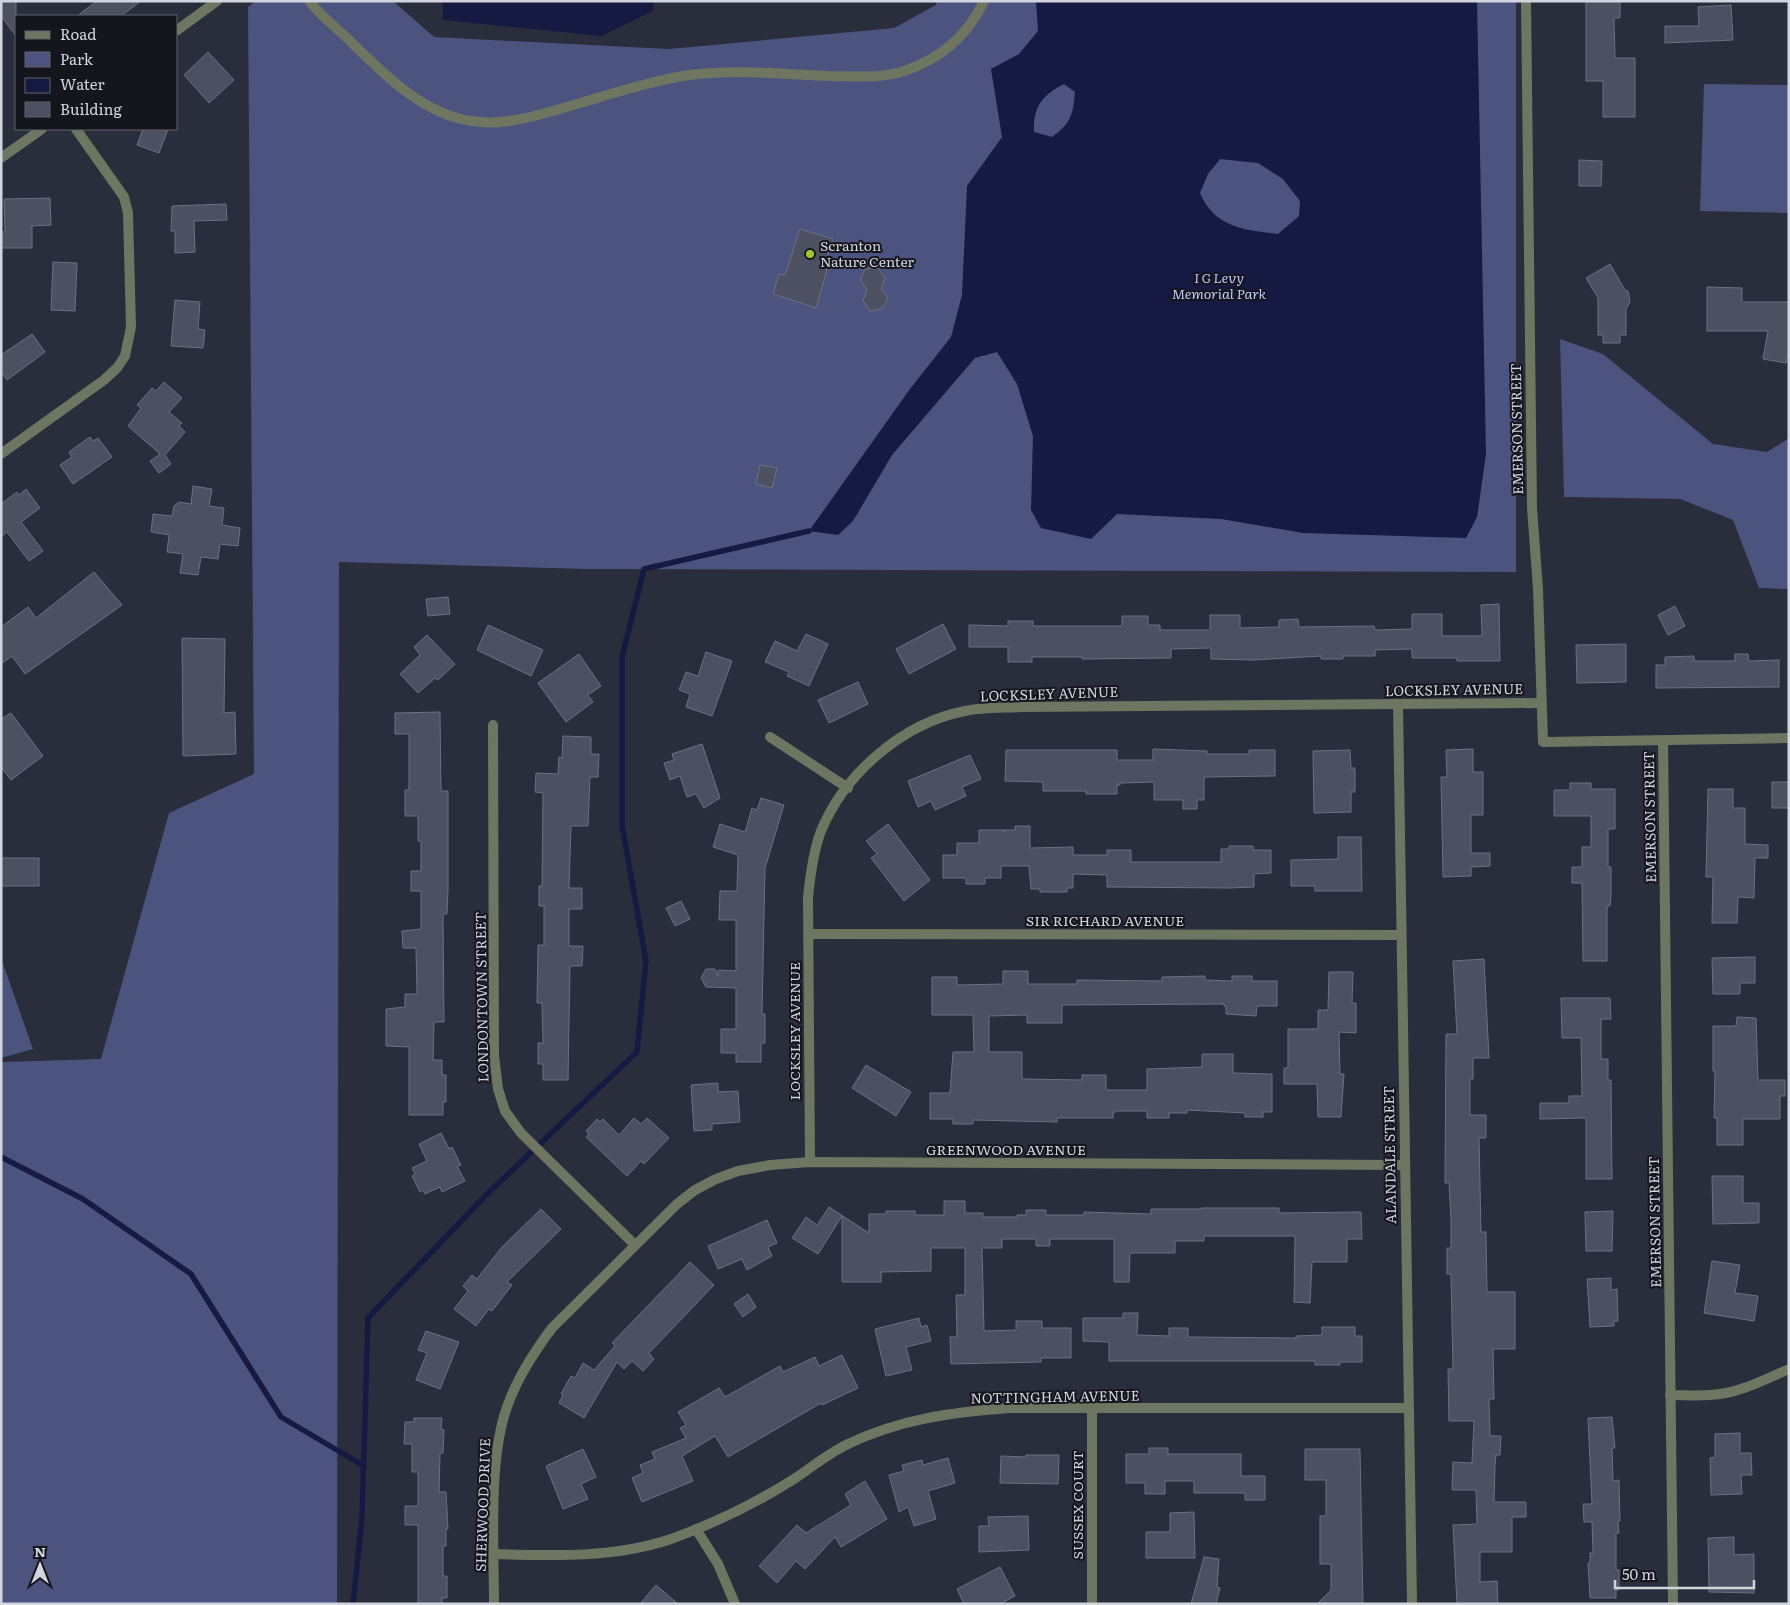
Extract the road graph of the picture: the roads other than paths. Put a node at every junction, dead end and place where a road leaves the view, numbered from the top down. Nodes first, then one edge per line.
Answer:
1 (217, 1) edge
2 (309, 1) edge
3 (984, 1) edge
4 (1526, 1) edge
5 (178, 30) edge
6 (41, 130) edge
7 (77, 130) edge
8 (1, 158) edge
9 (1, 454) edge
10 (1541, 703) junction
11 (1398, 705) junction
12 (493, 725) dead end
13 (770, 737) dead end
14 (1789, 738) edge
15 (1663, 740) junction
16 (848, 788) junction
17 (809, 934) junction
18 (1401, 935) junction
19 (810, 1162) junction
20 (1404, 1166) junction
21 (635, 1245) junction
22 (1789, 1369) edge
23 (1670, 1395) junction
24 (1408, 1408) junction
25 (1092, 1410) junction
26 (696, 1529) junction
27 (494, 1554) junction
28 (1092, 1601) dead end
29 (494, 1604) edge
30 (735, 1604) edge
31 (1412, 1604) edge
32 (1673, 1604) edge

1 - 5 street
2 - 3 street
4 - 10 street, EMERSON STREET
6 - 8 street
7 - 9 street
10 - 11 street, LOCKSLEY AVENUE
10 - 15 street, EMERSON STREET
11 - 16 street, LOCKSLEY AVENUE
11 - 18 street, ALANDALE STREET
12 - 21 street, LONDONTOWN STREET
13 - 16 street
14 - 15 street
15 - 23 street, EMERSON STREET
16 - 17 street, LOCKSLEY AVENUE
17 - 18 street, SIR RICHARD AVENUE
17 - 19 street, LOCKSLEY AVENUE
18 - 20 street, ALANDALE STREET
19 - 20 street, GREENWOOD AVENUE
19 - 21 street, GREENWOOD AVENUE
20 - 24 street, ALANDALE STREET
21 - 27 street, SHERWOOD DRIVE
22 - 23 street
23 - 32 street, EMERSON STREET
24 - 25 street, NOTTINGHAM AVENUE
24 - 31 street, ALANDALE STREET
25 - 26 street, NOTTINGHAM AVENUE
25 - 28 street, SUSSEX COURT
26 - 27 street, NOTTINGHAM AVENUE
26 - 30 street
27 - 29 street, SHERWOOD DRIVE

